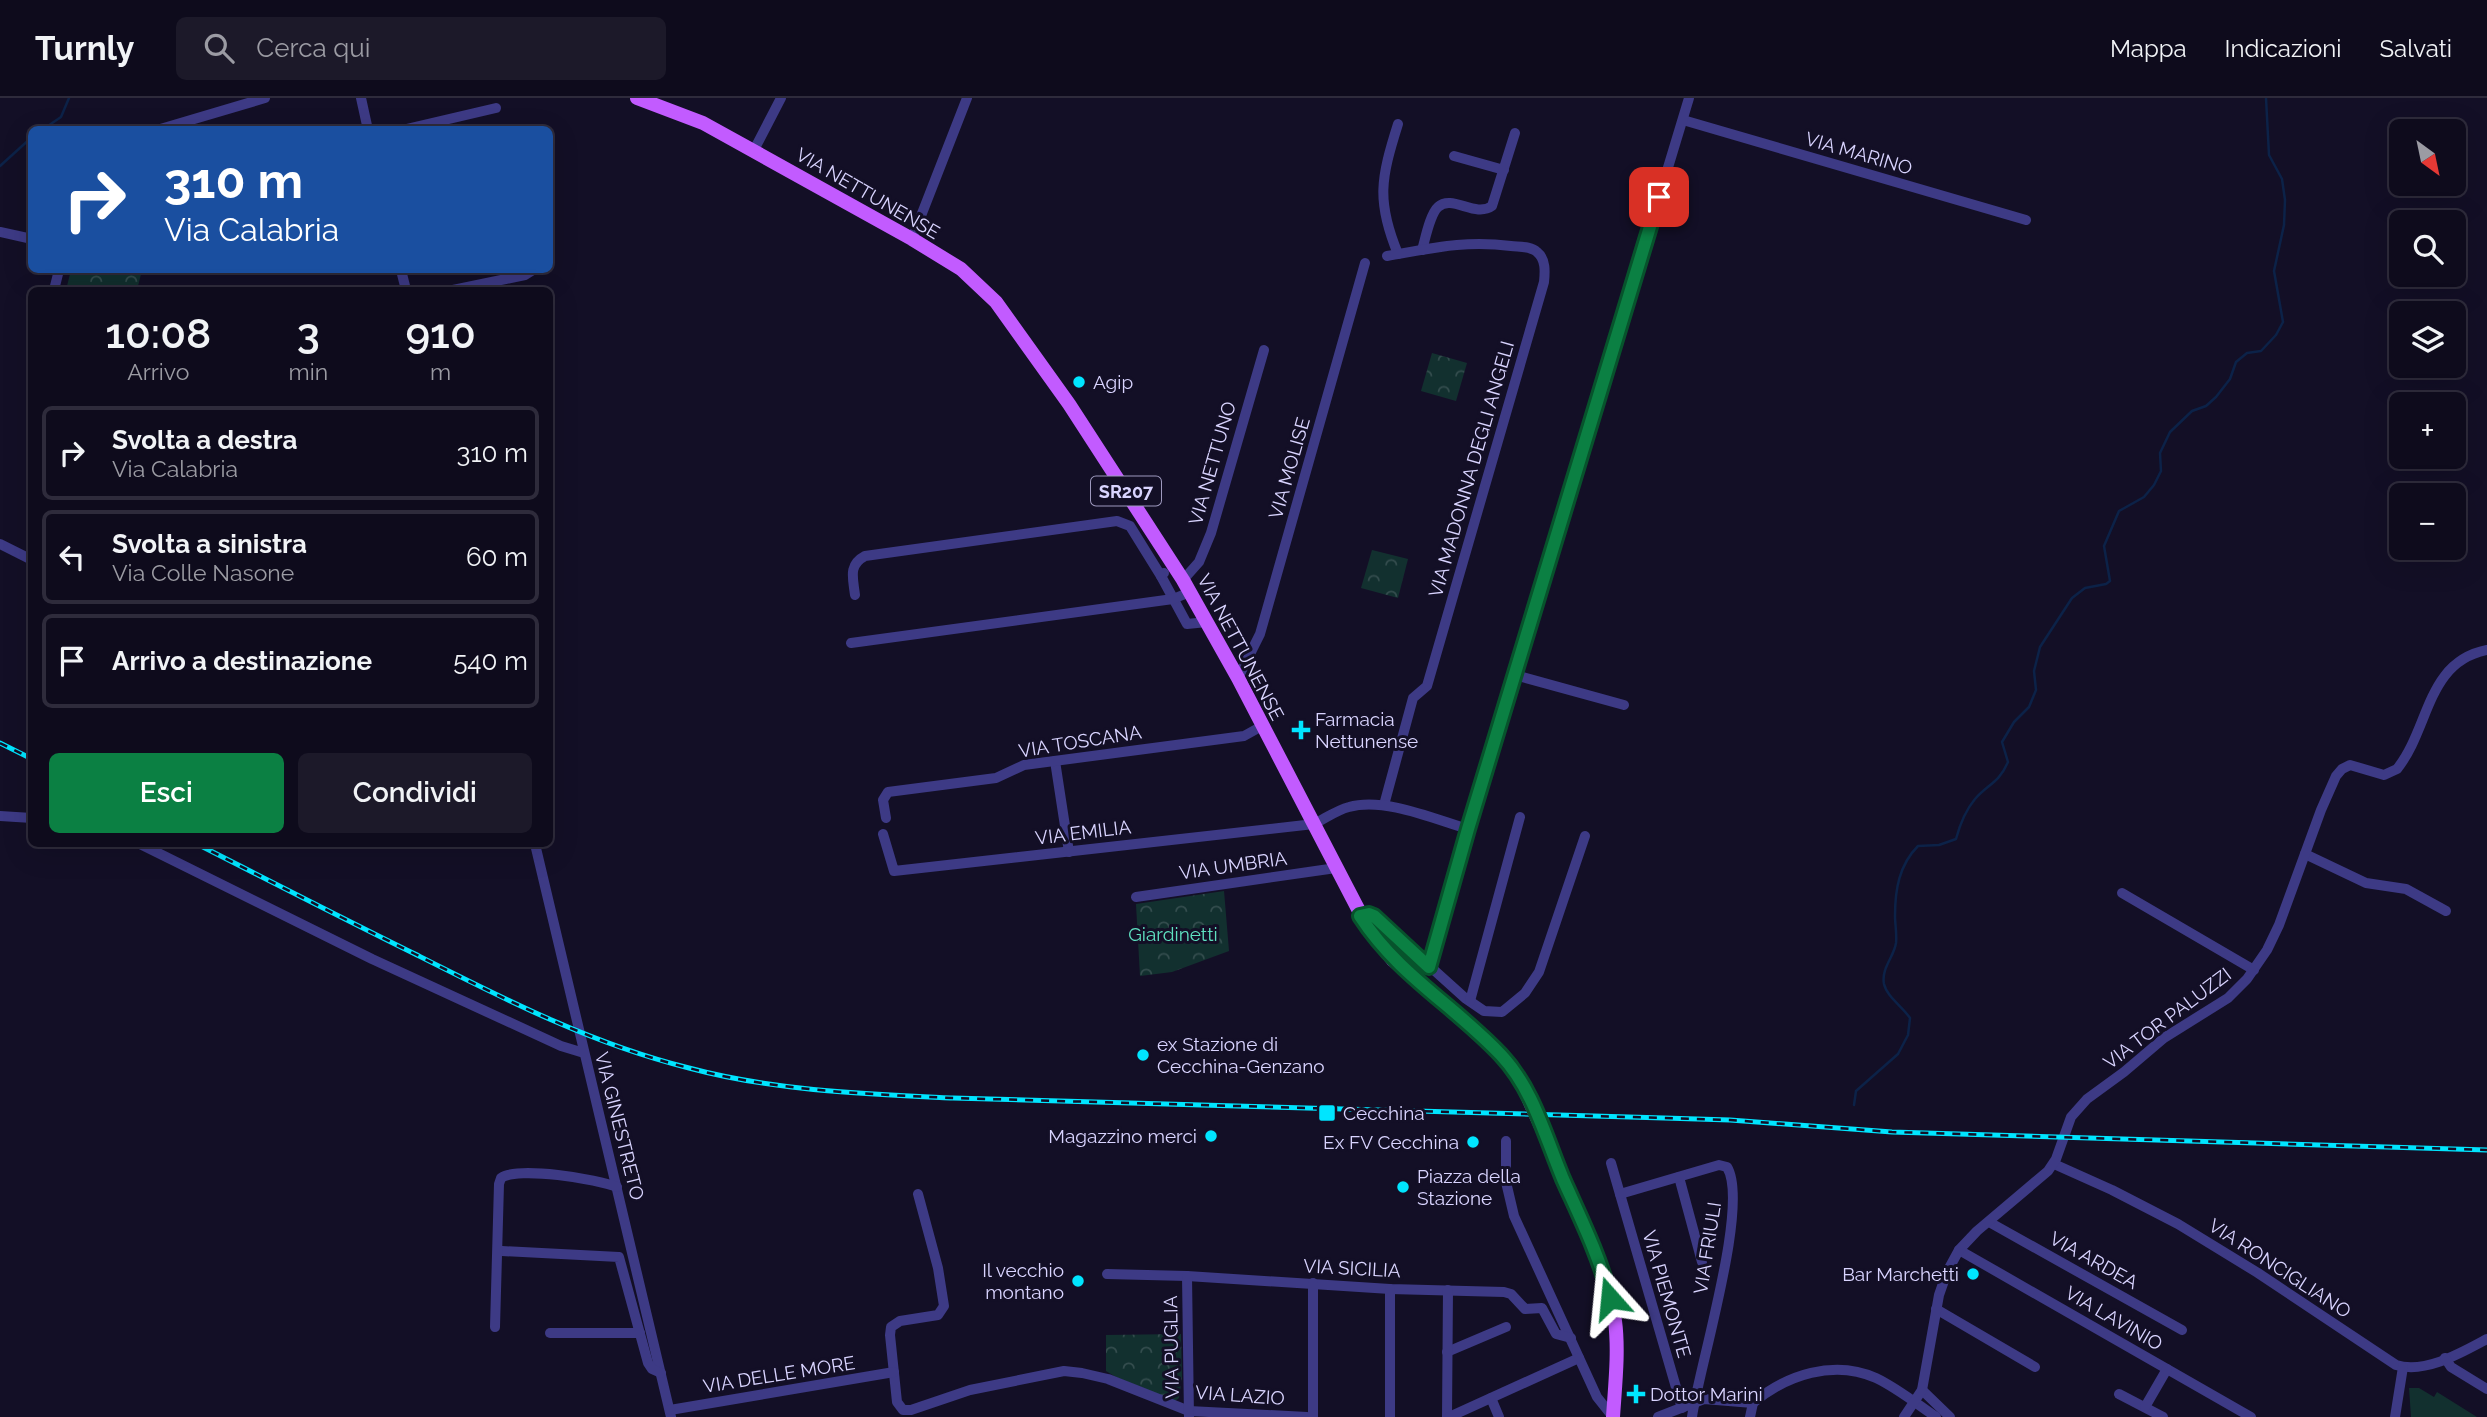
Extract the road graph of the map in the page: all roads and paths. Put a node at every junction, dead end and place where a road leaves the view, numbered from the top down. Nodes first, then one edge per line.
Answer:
1 (265, 98) edge
2 (360, 98) edge
3 (636, 98) edge
4 (780, 98) edge
5 (967, 98) edge
6 (1689, 98) edge
7 (496, 108) dead end
8 (1682, 120) junction
9 (1398, 124) dead end
10 (170, 126) edge
11 (367, 126) edge
12 (419, 126) edge
13 (1515, 133) dead end
14 (754, 150) junction
15 (1454, 156) dead end
16 (1504, 170) junction
17 (2026, 220) dead end
18 (0, 232) edge
19 (28, 238) edge
20 (912, 240) junction
21 (1422, 250) junction
22 (1365, 263) dead end
23 (528, 273) edge
24 (467, 287) edge
25 (1264, 350) dead end
26 (0, 544) edge
27 (28, 558) edge
28 (1173, 564) junction
29 (1161, 576) junction
30 (1186, 586) junction
31 (855, 595) dead end
32 (1174, 599) junction
33 (1207, 622) junction
34 (851, 643) dead end
35 (2487, 650) edge
36 (1515, 675) junction
37 (1238, 678) junction
38 (1625, 705) dead end
39 (1262, 726) junction
40 (1055, 761) junction
41 (1384, 805) junction
42 (0, 816) edge
43 (1520, 817) dead end
44 (28, 818) edge
45 (886, 818) dead end
46 (1314, 824) junction
47 (1468, 829) junction
48 (883, 834) dead end
49 (1585, 836) dead end
50 (146, 847) edge
51 (536, 847) edge
52 (1069, 852) junction
53 (2305, 854) junction
54 (1336, 868) junction
55 (2122, 893) dead end
56 (1136, 897) dead end
57 (2445, 911) dead end
58 (1360, 916) junction
59 (1429, 967) junction
60 (2254, 970) junction
61 (1469, 1001) junction
62 (584, 1053) junction
63 (1506, 1142) dead end
64 (1611, 1163) dead end
65 (2054, 1164) junction
66 (1679, 1177) junction
67 (617, 1187) junction
68 (1620, 1194) junction
69 (918, 1195) dead end
70 (1989, 1222) junction
71 (1959, 1250) junction
72 (502, 1251) dead end
73 (1702, 1262) dead end
74 (1107, 1274) dead end
75 (1187, 1276) junction
76 (1313, 1283) junction
77 (1390, 1289) junction
78 (1447, 1290) junction
79 (1936, 1309) junction
80 (495, 1327) dead end
81 (1506, 1327) dead end
82 (2182, 1329) dead end
83 (640, 1333) junction
84 (550, 1334) dead end
85 (1571, 1338) junction
86 (2487, 1339) edge
87 (1447, 1352) junction
88 (1579, 1358) junction
89 (2445, 1358) junction
90 (2035, 1367) dead end
91 (2403, 1367) junction
92 (2167, 1369) junction
93 (894, 1372) junction
94 (661, 1373) junction
95 (1697, 1388) junction
96 (2487, 1389) edge
97 (1922, 1390) junction
98 (1676, 1393) junction
99 (2119, 1394) dead end
100 (1491, 1398) junction
101 (1695, 1402) junction
102 (1752, 1403) junction
103 (1915, 1403) junction
104 (2144, 1407) junction
105 (1682, 1408) junction
106 (671, 1413) edge
107 (1465, 1413) edge
108 (1189, 1414) edge
109 (1307, 1417) edge
110 (1313, 1417) edge
111 (1390, 1417) edge
112 (1448, 1417) edge
113 (1499, 1417) edge
114 (1613, 1417) edge
115 (1658, 1417) edge
116 (1692, 1417) edge
117 (1750, 1417) edge
118 (1905, 1417) edge
119 (1936, 1417) edge
120 (1950, 1417) edge
121 (2163, 1417) edge
122 (2251, 1417) edge
123 (2395, 1417) edge

1 - 10 street
2 - 11 street
3 - 14 main road, VIA NETTUNENSE / SR207
4 - 14 street
5 - 20 street
6 - 8 street
7 - 12 street
8 - 17 street, VIA MARINO
8 - 36 street
9 - 21 street, VIA MADONNA DEGLI ANGELI
13 - 16 street
14 - 20 main road, VIA NETTUNENSE / SR207
15 - 16 street
16 - 21 street
18 - 19 street
20 - 28 main road, VIA NETTUNENSE / SR207
21 - 41 street, VIA MADONNA DEGLI ANGELI
22 - 37 street, VIA MOLISE
23 - 24 street
25 - 30 street, VIA NETTUNO
26 - 27 street
28 - 29 street
28 - 30 main road, VIA NETTUNENSE / SR207
29 - 31 street
29 - 32 street
30 - 32 street
30 - 33 main road, VIA NETTUNENSE / SR207
32 - 33 street
32 - 34 street
33 - 37 main road, VIA NETTUNENSE / SR207
35 - 53 street, VIA TOR PALUZZI
36 - 38 street
36 - 47 street
37 - 39 main road, VIA NETTUNENSE / SR207
39 - 40 street, VIA TOSCANA
39 - 46 main road, VIA NETTUNENSE / SR207
40 - 45 street, VIA TOSCANA
40 - 52 street
41 - 46 street
41 - 47 street
42 - 44 street
43 - 61 street
46 - 52 street, VIA EMILIA
46 - 54 main road, VIA NETTUNENSE / SR207
47 - 59 street
48 - 52 street, VIA EMILIA
49 - 61 street
50 - 62 street
51 - 62 street, VIA GINESTRETO
53 - 57 street
53 - 60 street, VIA TOR PALUZZI
54 - 56 street, VIA UMBRIA
54 - 58 main road, VIA NETTUNENSE / SR207
55 - 60 street
58 - 59 street
58 - 114 main road, VIA NETTUNENSE / SR207, bridge
59 - 61 street
60 - 65 street, VIA TOR PALUZZI
62 - 67 street, VIA GINESTRETO
63 - 85 street
64 - 68 street, VIA PIEMONTE
65 - 70 street, VIA TOR PALUZZI
65 - 91 street, VIA RONCIGLIANO
66 - 68 street
66 - 73 street
66 - 95 street, VIA FRIULI
67 - 80 street
67 - 94 street, VIA GINESTRETO
68 - 98 street, VIA PIEMONTE
69 - 93 street
70 - 71 street, VIA TOR PALUZZI
70 - 82 street, VIA ARDEA
71 - 79 street, VIA TOR PALUZZI
71 - 92 street, VIA LAVINIO
72 - 83 street
74 - 75 street, VIA SICILIA
75 - 76 street, VIA SICILIA
75 - 108 street, VIA PUGLIA
76 - 77 street, VIA SICILIA
76 - 110 street
77 - 78 street, VIA SICILIA
77 - 111 street
78 - 85 street, VIA SICILIA
78 - 87 street
79 - 90 street
79 - 97 street, VIA TOR PALUZZI
81 - 87 street
83 - 84 street
83 - 94 street
85 - 88 street
86 - 89 street
87 - 112 street
88 - 100 street
88 - 114 street
89 - 91 street
89 - 96 street
91 - 123 street
92 - 104 street
92 - 122 street, VIA LAVINIO
93 - 106 street, VIA DELLE MORE
93 - 108 street, VIA LAZIO
94 - 106 street, VIA GINESTRETO
95 - 98 street
95 - 101 street, VIA FRIULI
97 - 103 street, VIA TOR PALUZZI
97 - 120 street
98 - 105 street, VIA PIEMONTE
99 - 104 street
100 - 107 street
100 - 113 street
101 - 102 street
101 - 105 street
101 - 116 street, VIA FRIULI
102 - 103 street
102 - 117 street
103 - 118 street, VIA TOR PALUZZI
103 - 119 street
104 - 121 street
105 - 115 street
107 - 112 street
108 - 109 street, VIA LAZIO

